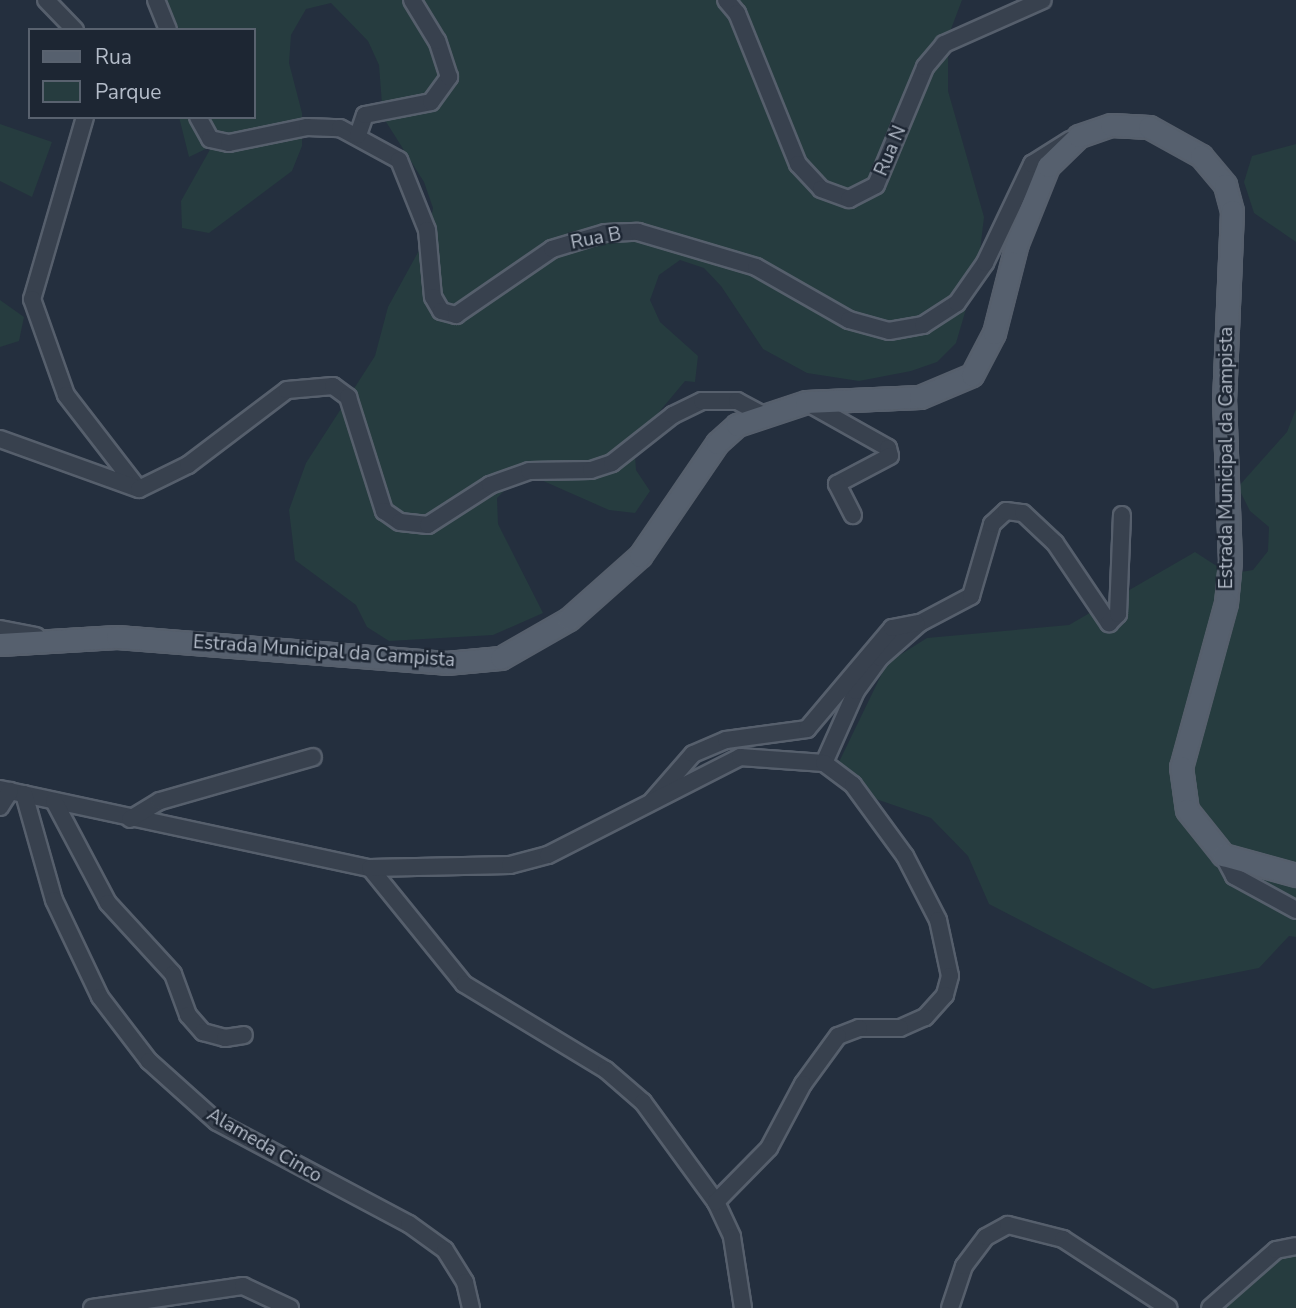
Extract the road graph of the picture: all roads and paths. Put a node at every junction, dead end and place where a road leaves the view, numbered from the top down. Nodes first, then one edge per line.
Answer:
1 (46, 0) edge
2 (156, 0) edge
3 (412, 0) edge
4 (726, 0) edge
5 (1043, 0) edge
6 (73, 28) edge
7 (167, 28) edge
8 (84, 119) edge
9 (199, 119) edge
10 (358, 135) junction
11 (1079, 136) junction
12 (806, 402) junction
13 (760, 413) junction
14 (0, 439) edge
15 (139, 489) junction
16 (853, 515) dead end
17 (1122, 515) dead end
18 (920, 622) junction
19 (0, 629) edge
20 (42, 637) junction
21 (0, 644) edge
22 (313, 757) dead end
23 (824, 763) junction
24 (11, 791) edge
25 (54, 801) junction
26 (0, 807) edge
27 (648, 809) junction
28 (130, 819) junction
29 (1223, 855) junction
30 (370, 868) junction
31 (1296, 876) edge
32 (1296, 910) edge
33 (244, 1035) dead end
34 (716, 1202) junction
35 (1296, 1246) edge
36 (92, 1308) edge
37 (290, 1308) edge
38 (471, 1308) edge
39 (743, 1308) edge
40 (950, 1308) edge
41 (1169, 1308) edge
42 (1210, 1308) edge

1 - 6 street
2 - 7 street
3 - 10 street
4 - 5 street, Rua N
8 - 15 street
9 - 10 street, Rua B
10 - 11 street, Rua B
11 - 12 main road, Estrada Municipal da Campista
11 - 29 main road, Estrada Municipal da Campista
12 - 13 main road, Estrada Municipal da Campista
12 - 16 street
13 - 15 street
13 - 20 main road, Estrada Municipal da Campista
14 - 15 street
17 - 18 street
18 - 23 street
18 - 27 street
19 - 20 street
20 - 21 main road, Estrada Municipal da Campista
22 - 28 street
23 - 27 street
23 - 34 street
24 - 25 street
24 - 26 street
24 - 38 street, Alameda Cinco
25 - 28 street
25 - 33 street
27 - 30 street
28 - 30 street
29 - 31 main road
29 - 32 street
30 - 34 street
34 - 39 street
35 - 42 street
36 - 37 street
40 - 41 street

